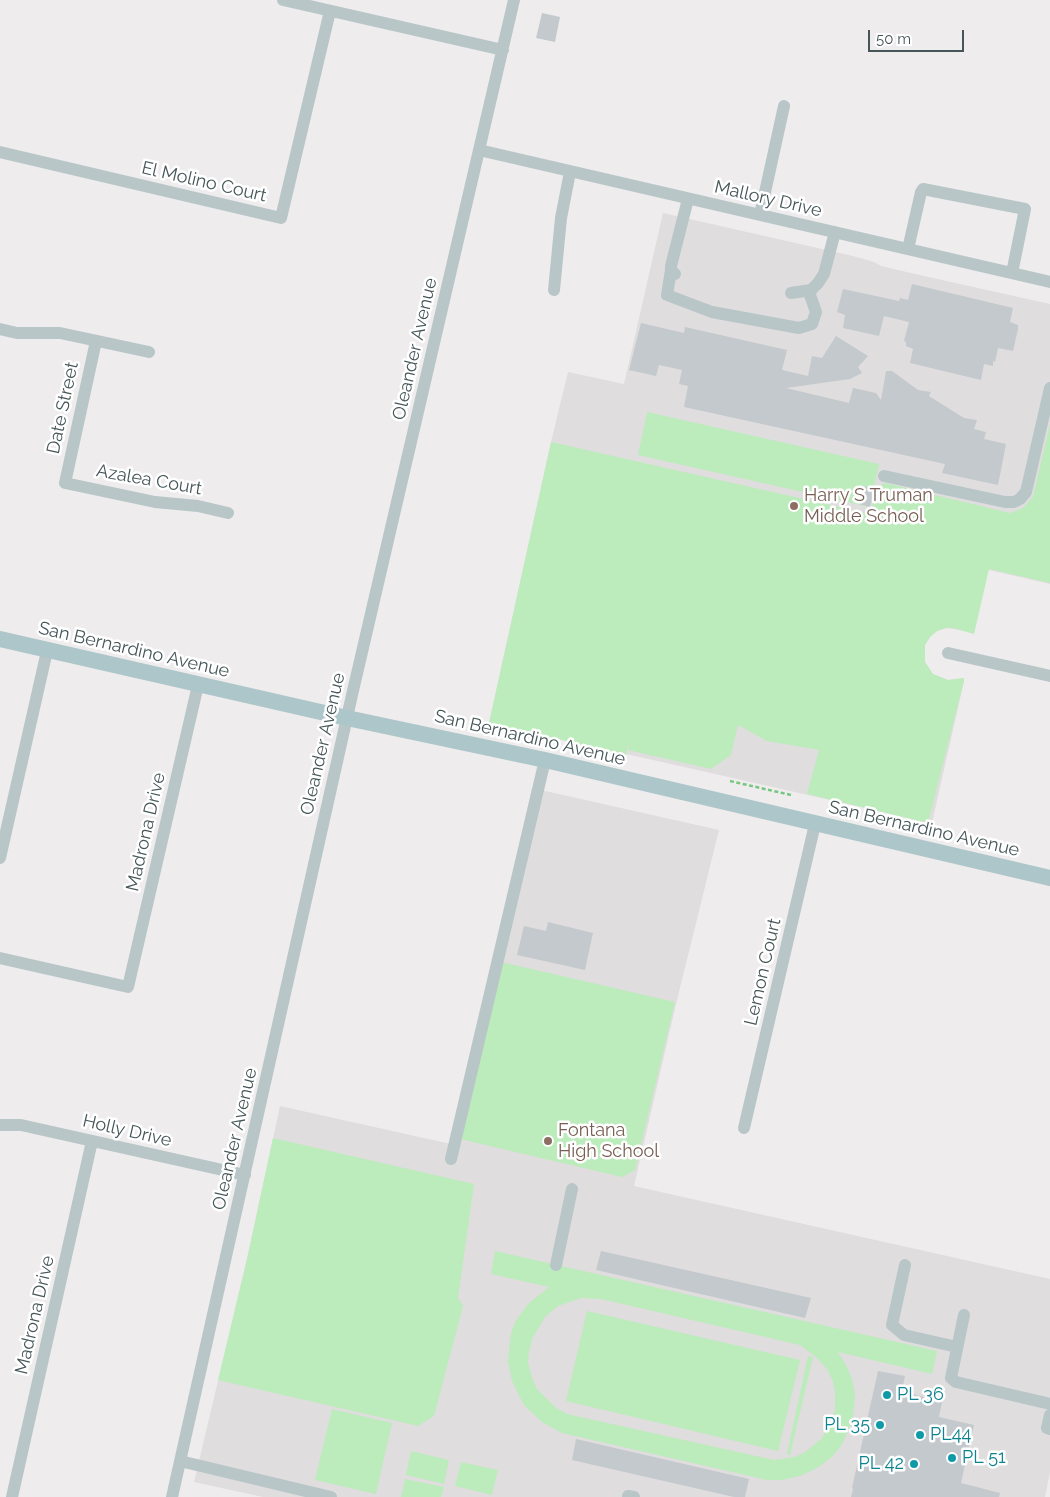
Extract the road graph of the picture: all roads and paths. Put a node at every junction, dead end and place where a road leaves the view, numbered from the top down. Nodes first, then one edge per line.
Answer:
1 (283, 0) edge
2 (514, 0) edge
3 (330, 11) junction
4 (503, 50) junction
5 (784, 106) dead end
6 (479, 150) junction
7 (0, 152) edge
8 (570, 172) junction
9 (688, 199) junction
10 (760, 215) junction
11 (834, 232) junction
12 (908, 249) junction
13 (1012, 273) junction
14 (1050, 282) edge
15 (554, 290) dead end
16 (811, 290) junction
17 (791, 293) dead end
18 (0, 329) edge
19 (96, 341) junction
20 (149, 352) dead end
21 (1050, 388) edge
22 (884, 476) dead end
23 (65, 483) joint
24 (228, 513) dead end
25 (0, 639) edge
26 (46, 651) junction
27 (948, 653) dead end
28 (1050, 676) edge
29 (198, 684) junction
30 (347, 718) junction
31 (545, 760) junction
32 (730, 781) dead end
33 (791, 795) dead end
34 (816, 824) junction
35 (0, 858) edge
36 (1050, 878) edge
37 (0, 958) edge
38 (0, 1125) edge
39 (744, 1128) dead end
40 (92, 1141) junction
41 (451, 1159) dead end
42 (245, 1175) junction
43 (572, 1189) dead end
44 (556, 1264) dead end
45 (905, 1265) dead end
46 (964, 1315) dead end
47 (957, 1347) junction
48 (1050, 1404) edge
49 (1050, 1415) edge
50 (1049, 1429) edge
51 (180, 1461) junction
52 (12, 1497) edge
53 (172, 1497) edge
54 (331, 1497) edge

1 - 3 street
2 - 4 street, Oleander Avenue
3 - 4 street
3 - 7 street, El Molino Court
4 - 6 street, Oleander Avenue
5 - 10 street
6 - 8 street, Mallory Drive
6 - 30 street, Oleander Avenue
8 - 9 street, Mallory Drive
8 - 15 street
9 - 10 street, Mallory Drive
9 - 16 street
10 - 11 street, Mallory Drive
11 - 12 street, Mallory Drive
11 - 16 street
12 - 13 street, Mallory Drive
12 - 13 street
13 - 14 street, Mallory Drive
16 - 17 street
18 - 19 street
19 - 20 street
19 - 23 street, Date Street
21 - 22 street
23 - 24 street, Azalea Court
25 - 26 main road, San Bernardino Avenue
26 - 29 main road, San Bernardino Avenue
26 - 35 street
27 - 28 street
29 - 30 main road, San Bernardino Avenue
29 - 37 street, Madrona Drive
30 - 31 main road, San Bernardino Avenue
30 - 42 street, Oleander Avenue
31 - 34 main road, San Bernardino Avenue
31 - 41 street
32 - 33 path
34 - 36 main road, San Bernardino Avenue
34 - 39 street, Lemon Court
38 - 40 street, Holly Drive
40 - 42 street, Holly Drive
40 - 52 street, Madrona Drive
42 - 51 street, Oleander Avenue
43 - 44 street
45 - 47 street
46 - 47 street
47 - 48 street
49 - 50 street
51 - 53 street, Oleander Avenue
51 - 54 street

